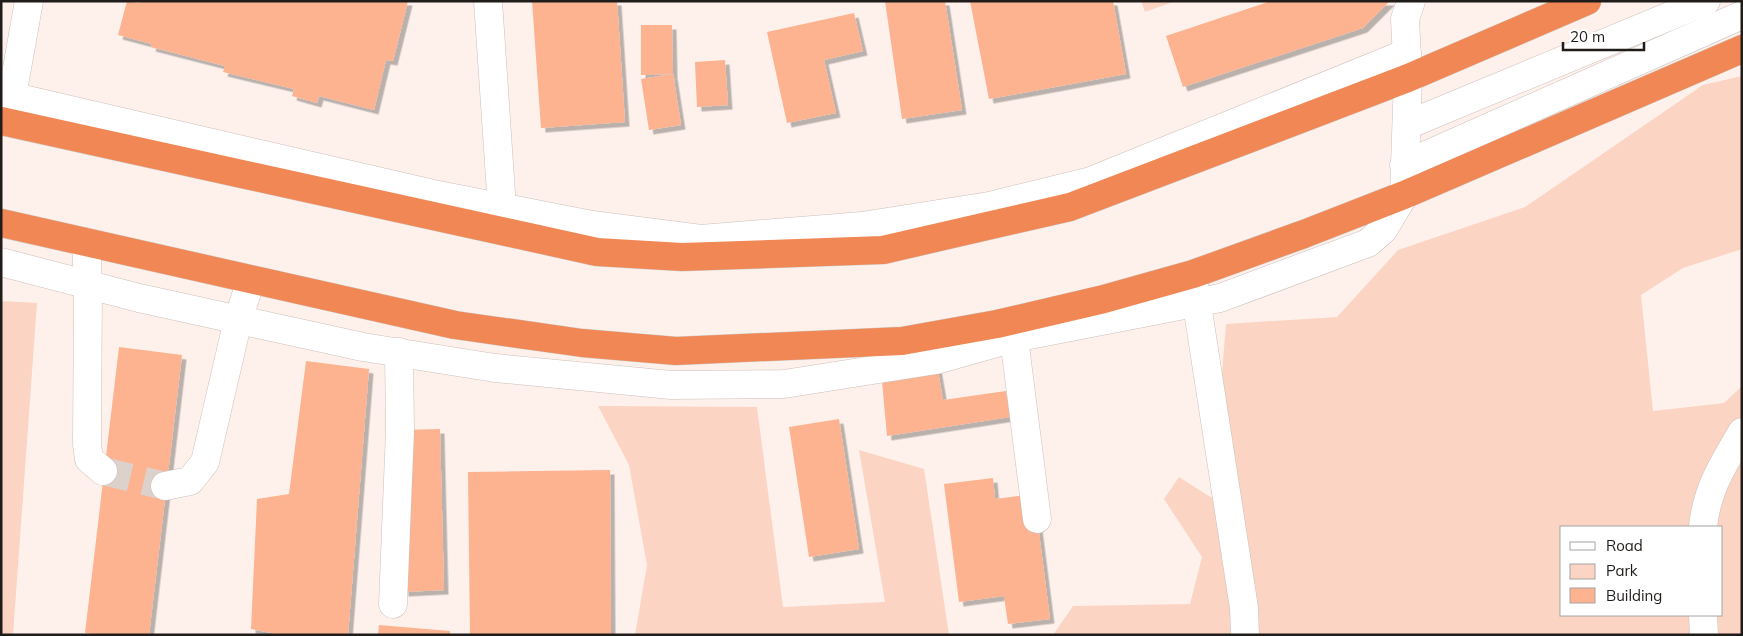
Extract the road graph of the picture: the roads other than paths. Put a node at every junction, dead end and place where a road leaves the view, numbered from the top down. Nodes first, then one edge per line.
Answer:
1 (29, 1) edge
2 (488, 1) edge
3 (1411, 1) edge
4 (1587, 1) edge
5 (1706, 1) edge
6 (1742, 16) edge
7 (1742, 49) edge
8 (1407, 65) junction
9 (6, 108) edge
10 (1407, 125) junction
11 (1404, 165) junction
12 (1404, 195) junction
13 (502, 208) junction
14 (1, 223) edge
15 (86, 242) junction
16 (1, 262) edge
17 (1193, 274) junction
18 (251, 280) junction
19 (88, 284) junction
20 (1196, 302) junction
21 (238, 320) junction
22 (1014, 338) junction
23 (399, 352) junction
24 (1742, 432) edge
25 (103, 471) tunnel mouth
26 (165, 486) tunnel mouth
27 (1037, 519) dead end
28 (1703, 526) edge
29 (393, 604) dead end
30 (1703, 616) edge
31 (1244, 622) edge
32 (1704, 635) edge

1 - 9 street
2 - 13 street
3 - 8 street
4 - 8 highway
5 - 10 street
6 - 11 street
7 - 12 highway
8 - 9 highway
8 - 10 street
8 - 13 street
9 - 13 street
10 - 11 street
11 - 12 street
12 - 17 highway
12 - 20 street
14 - 15 highway
15 - 18 highway
15 - 19 street
16 - 19 street
17 - 18 highway
17 - 20 street
18 - 21 street
19 - 21 street
19 - 25 street
20 - 22 street
20 - 31 street
21 - 23 street
21 - 26 street
22 - 23 street
22 - 27 street
23 - 29 street
24 - 28 street
30 - 32 street

